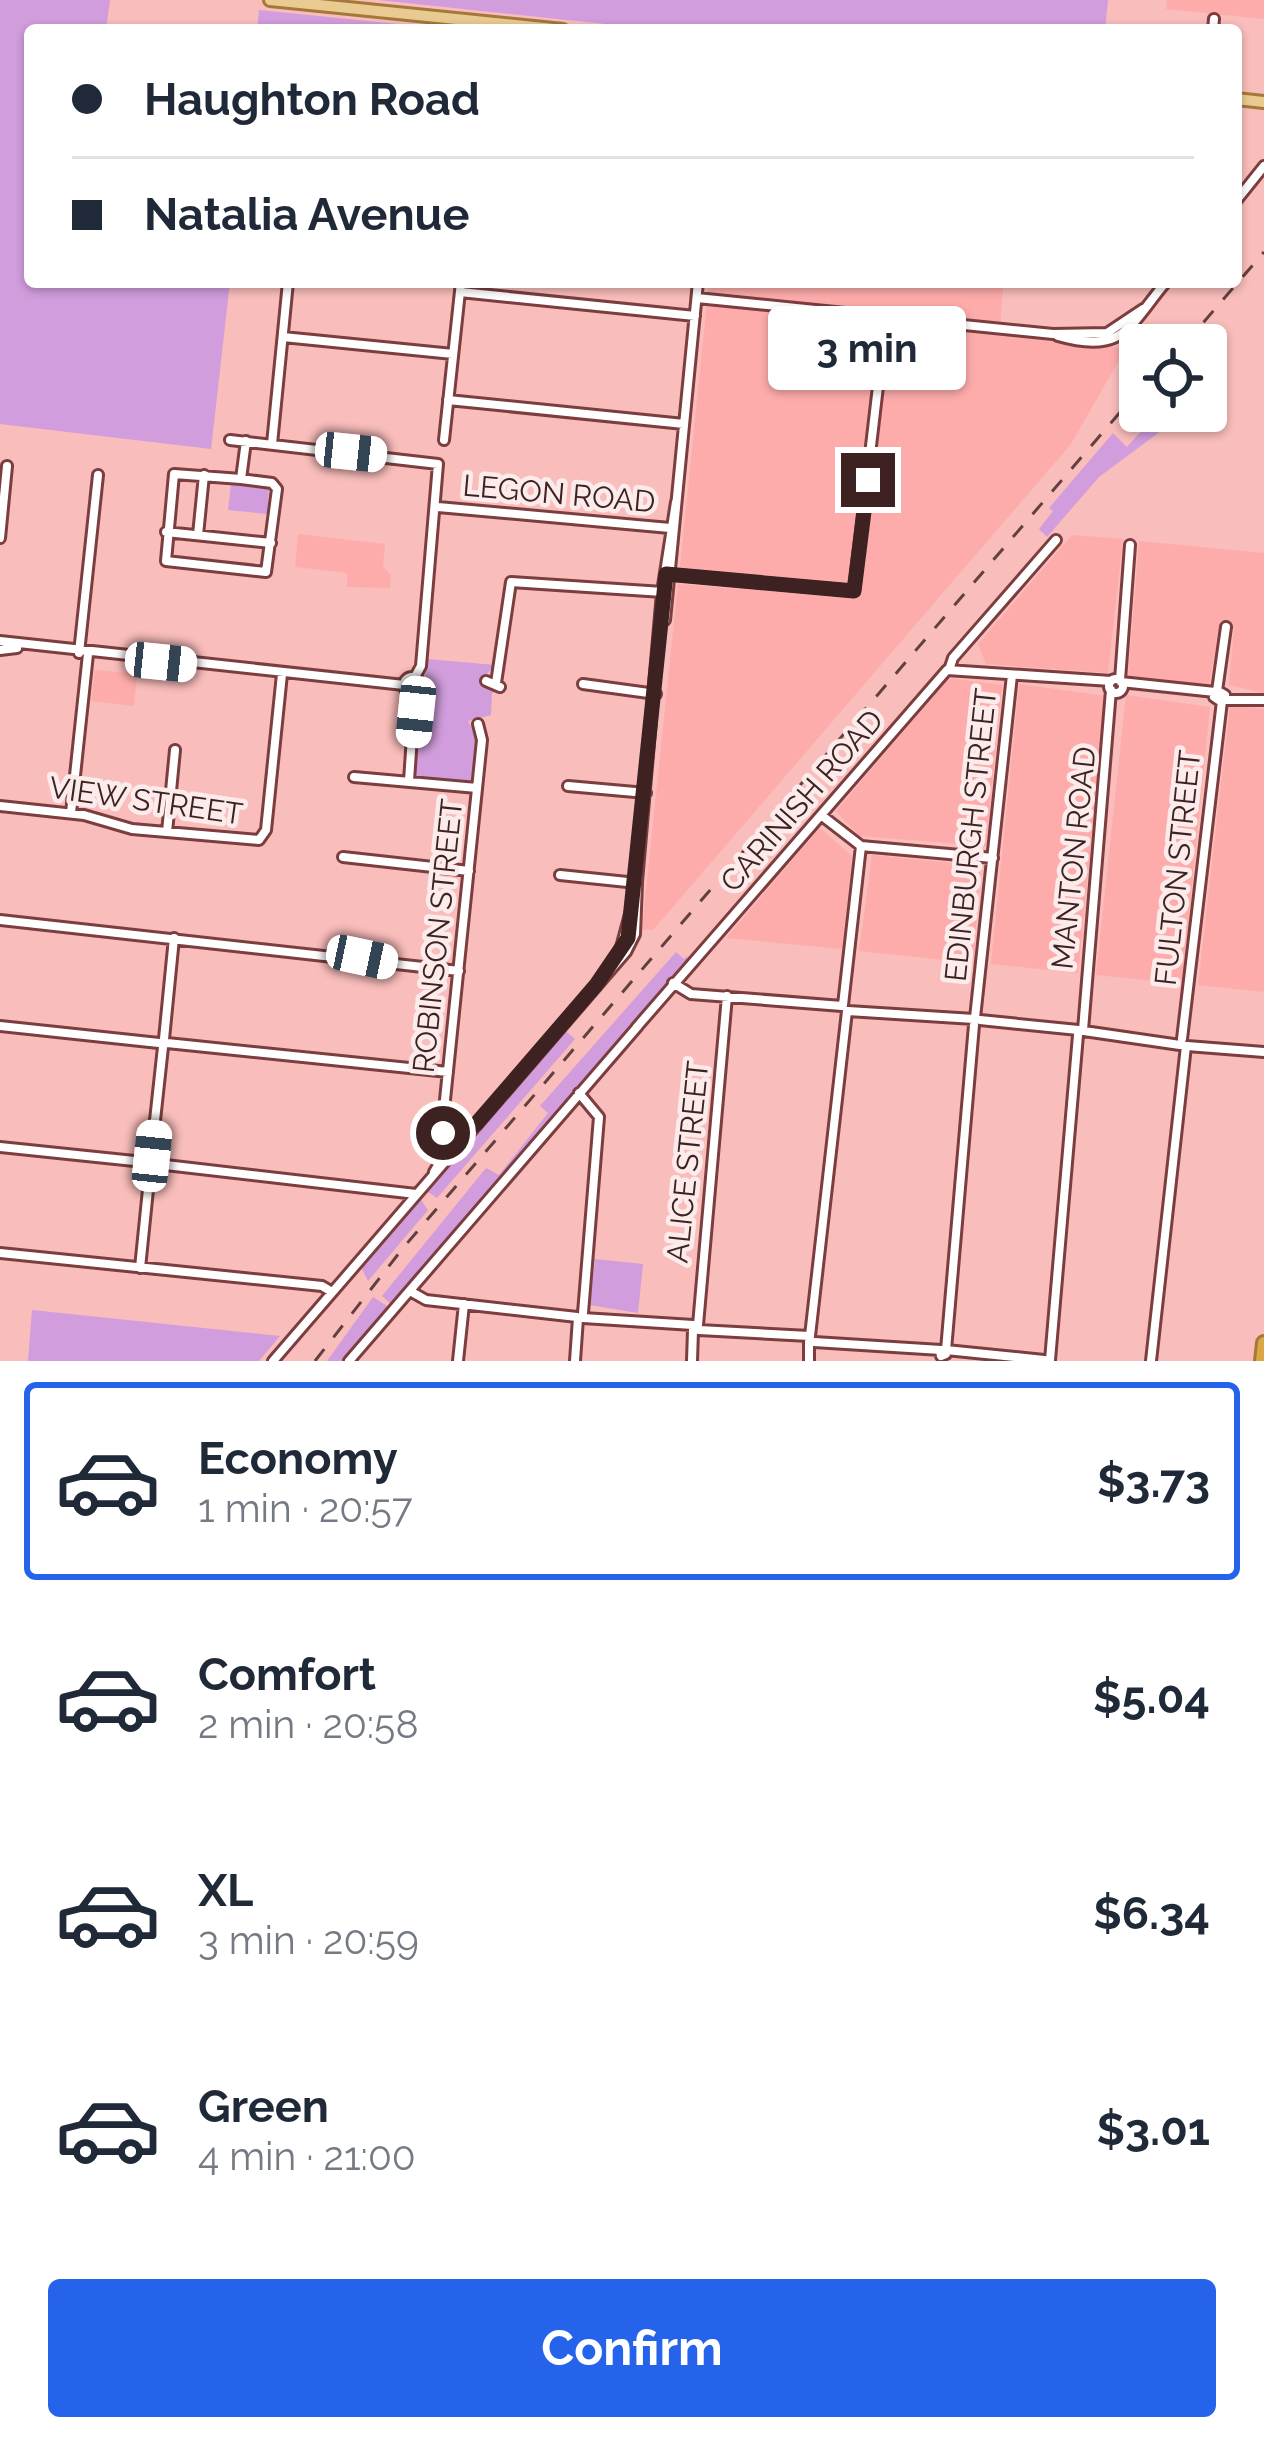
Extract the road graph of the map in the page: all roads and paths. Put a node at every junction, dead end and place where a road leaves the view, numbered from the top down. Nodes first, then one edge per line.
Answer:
1 (270, 0) edge
2 (490, 24) edge
3 (1262, 170) edge
4 (1242, 194) edge
5 (287, 288) edge
6 (460, 288) edge
7 (468, 288) edge
8 (698, 288) edge
9 (1161, 288) edge
10 (697, 298) junction
11 (695, 316) junction
12 (886, 318) junction
13 (283, 337) junction
14 (453, 354) junction
15 (448, 400) junction
16 (684, 424) junction
17 (230, 440) dead end
18 (444, 440) dead end
19 (246, 441) junction
20 (272, 444) junction
21 (8, 466) dead end
22 (98, 475) dead end
23 (204, 475) junction
24 (241, 479) junction
25 (438, 507) junction
26 (673, 529) junction
27 (166, 532) junction
28 (198, 535) junction
29 (0, 538) edge
30 (1056, 540) dead end
31 (271, 543) junction
32 (1130, 545) dead end
33 (669, 574) junction
34 (666, 593) junction
35 (1226, 628) dead end
36 (0, 645) edge
37 (966, 647) junction
38 (83, 654) junction
39 (949, 670) junction
40 (960, 670) junction
41 (282, 674) junction
42 (1012, 675) junction
43 (416, 677) junction
44 (494, 684) dead end
45 (583, 684) dead end
46 (404, 685) junction
47 (1116, 685) junction
48 (416, 692) junction
49 (656, 694) junction
50 (1219, 696) junction
51 (1264, 700) edge
52 (478, 722) dead end
53 (175, 750) dead end
54 (354, 776) dead end
55 (409, 782) junction
56 (568, 786) dead end
57 (477, 788) junction
58 (646, 793) junction
59 (0, 806) edge
60 (71, 813) junction
61 (821, 815) junction
62 (166, 832) junction
63 (861, 846) junction
64 (343, 857) dead end
65 (993, 858) junction
66 (469, 871) junction
67 (560, 875) dead end
68 (637, 883) junction
69 (0, 920) edge
70 (174, 938) junction
71 (459, 971) junction
72 (677, 983) junction
73 (730, 997) junction
74 (845, 1008) junction
75 (977, 1022) junction
76 (0, 1026) edge
77 (1081, 1032) junction
78 (163, 1043) junction
79 (1184, 1043) junction
80 (1264, 1052) edge
81 (448, 1072) junction
82 (579, 1093) junction
83 (455, 1144) junction
84 (0, 1147) edge
85 (151, 1163) junction
86 (416, 1194) junction
87 (0, 1253) edge
88 (140, 1268) junction
89 (413, 1288) junction
90 (332, 1292) junction
91 (464, 1304) junction
92 (580, 1315) junction
93 (696, 1327) junction
94 (812, 1339) junction
95 (1264, 1343) edge
96 (943, 1354) edge
97 (1152, 1359) edge
98 (809, 1360) edge
99 (273, 1361) edge
100 (349, 1361) edge
101 (458, 1361) edge
102 (575, 1361) edge
103 (692, 1361) edge
104 (1027, 1361) edge
105 (1048, 1361) edge
106 (1262, 1361) edge

1 - 2 main road
3 - 4 street
5 - 13 street
6 - 14 street
7 - 11 street
8 - 10 street
9 - 12 street
10 - 11 street
10 - 12 street
11 - 16 street
12 - 33 street
13 - 14 street
13 - 20 street
14 - 15 street
15 - 16 street
15 - 18 street
16 - 26 street
17 - 19 street
19 - 20 street
19 - 24 street
20 - 25 street
21 - 29 street
22 - 38 street
23 - 24 street
23 - 27 street
23 - 28 street
24 - 31 street
25 - 26 street, LEGON ROAD
25 - 43 street
26 - 33 street
27 - 28 street
27 - 31 street
28 - 31 street
30 - 37 street, CARINISH ROAD
32 - 47 street, MANTON ROAD
33 - 34 street
34 - 44 street
34 - 49 street
35 - 50 street, FULTON STREET
36 - 38 street
37 - 39 street, CARINISH ROAD
37 - 40 street, CARINISH ROAD
38 - 41 street
38 - 60 street
39 - 40 street
39 - 61 street, CARINISH ROAD
40 - 42 street
41 - 46 street
41 - 62 street, VIEW STREET
42 - 47 street
42 - 65 street, EDINBURGH STREET
43 - 46 street
43 - 48 street
45 - 49 street
46 - 48 street
47 - 50 street
47 - 77 street, MANTON ROAD
48 - 55 street
49 - 58 street
50 - 51 street
50 - 79 street, FULTON STREET
52 - 57 street, ROBINSON STREET
53 - 62 street
54 - 55 street
55 - 57 street
56 - 58 street
57 - 66 street, ROBINSON STREET
58 - 68 street
59 - 60 street, VIEW STREET
60 - 62 street, VIEW STREET
61 - 63 street
61 - 72 street, CARINISH ROAD
63 - 65 street
63 - 74 street
64 - 66 street
65 - 75 street, EDINBURGH STREET
66 - 71 street, ROBINSON STREET
67 - 68 street
68 - 83 street
69 - 70 street
70 - 71 street
70 - 78 street
71 - 81 street, ROBINSON STREET
72 - 73 street
72 - 82 street, CARINISH ROAD
73 - 74 street
73 - 93 street, ALICE STREET
74 - 75 street
74 - 94 street
75 - 77 street
75 - 96 street, EDINBURGH STREET
76 - 78 street
77 - 79 street
77 - 105 street, MANTON ROAD
78 - 81 street
78 - 85 street
79 - 80 street
79 - 97 street, FULTON STREET
81 - 83 street, ROBINSON STREET
82 - 89 street, CARINISH ROAD
82 - 92 street
83 - 86 street
84 - 85 street
85 - 86 street
85 - 88 street
86 - 90 street
87 - 88 street
88 - 90 street
89 - 91 street
89 - 100 street, CARINISH ROAD
90 - 99 street
91 - 92 street
91 - 101 street
92 - 93 street
92 - 102 street
93 - 94 street
93 - 103 street, ALICE STREET
94 - 96 street
94 - 98 street
95 - 106 highway
96 - 104 street
104 - 105 street

